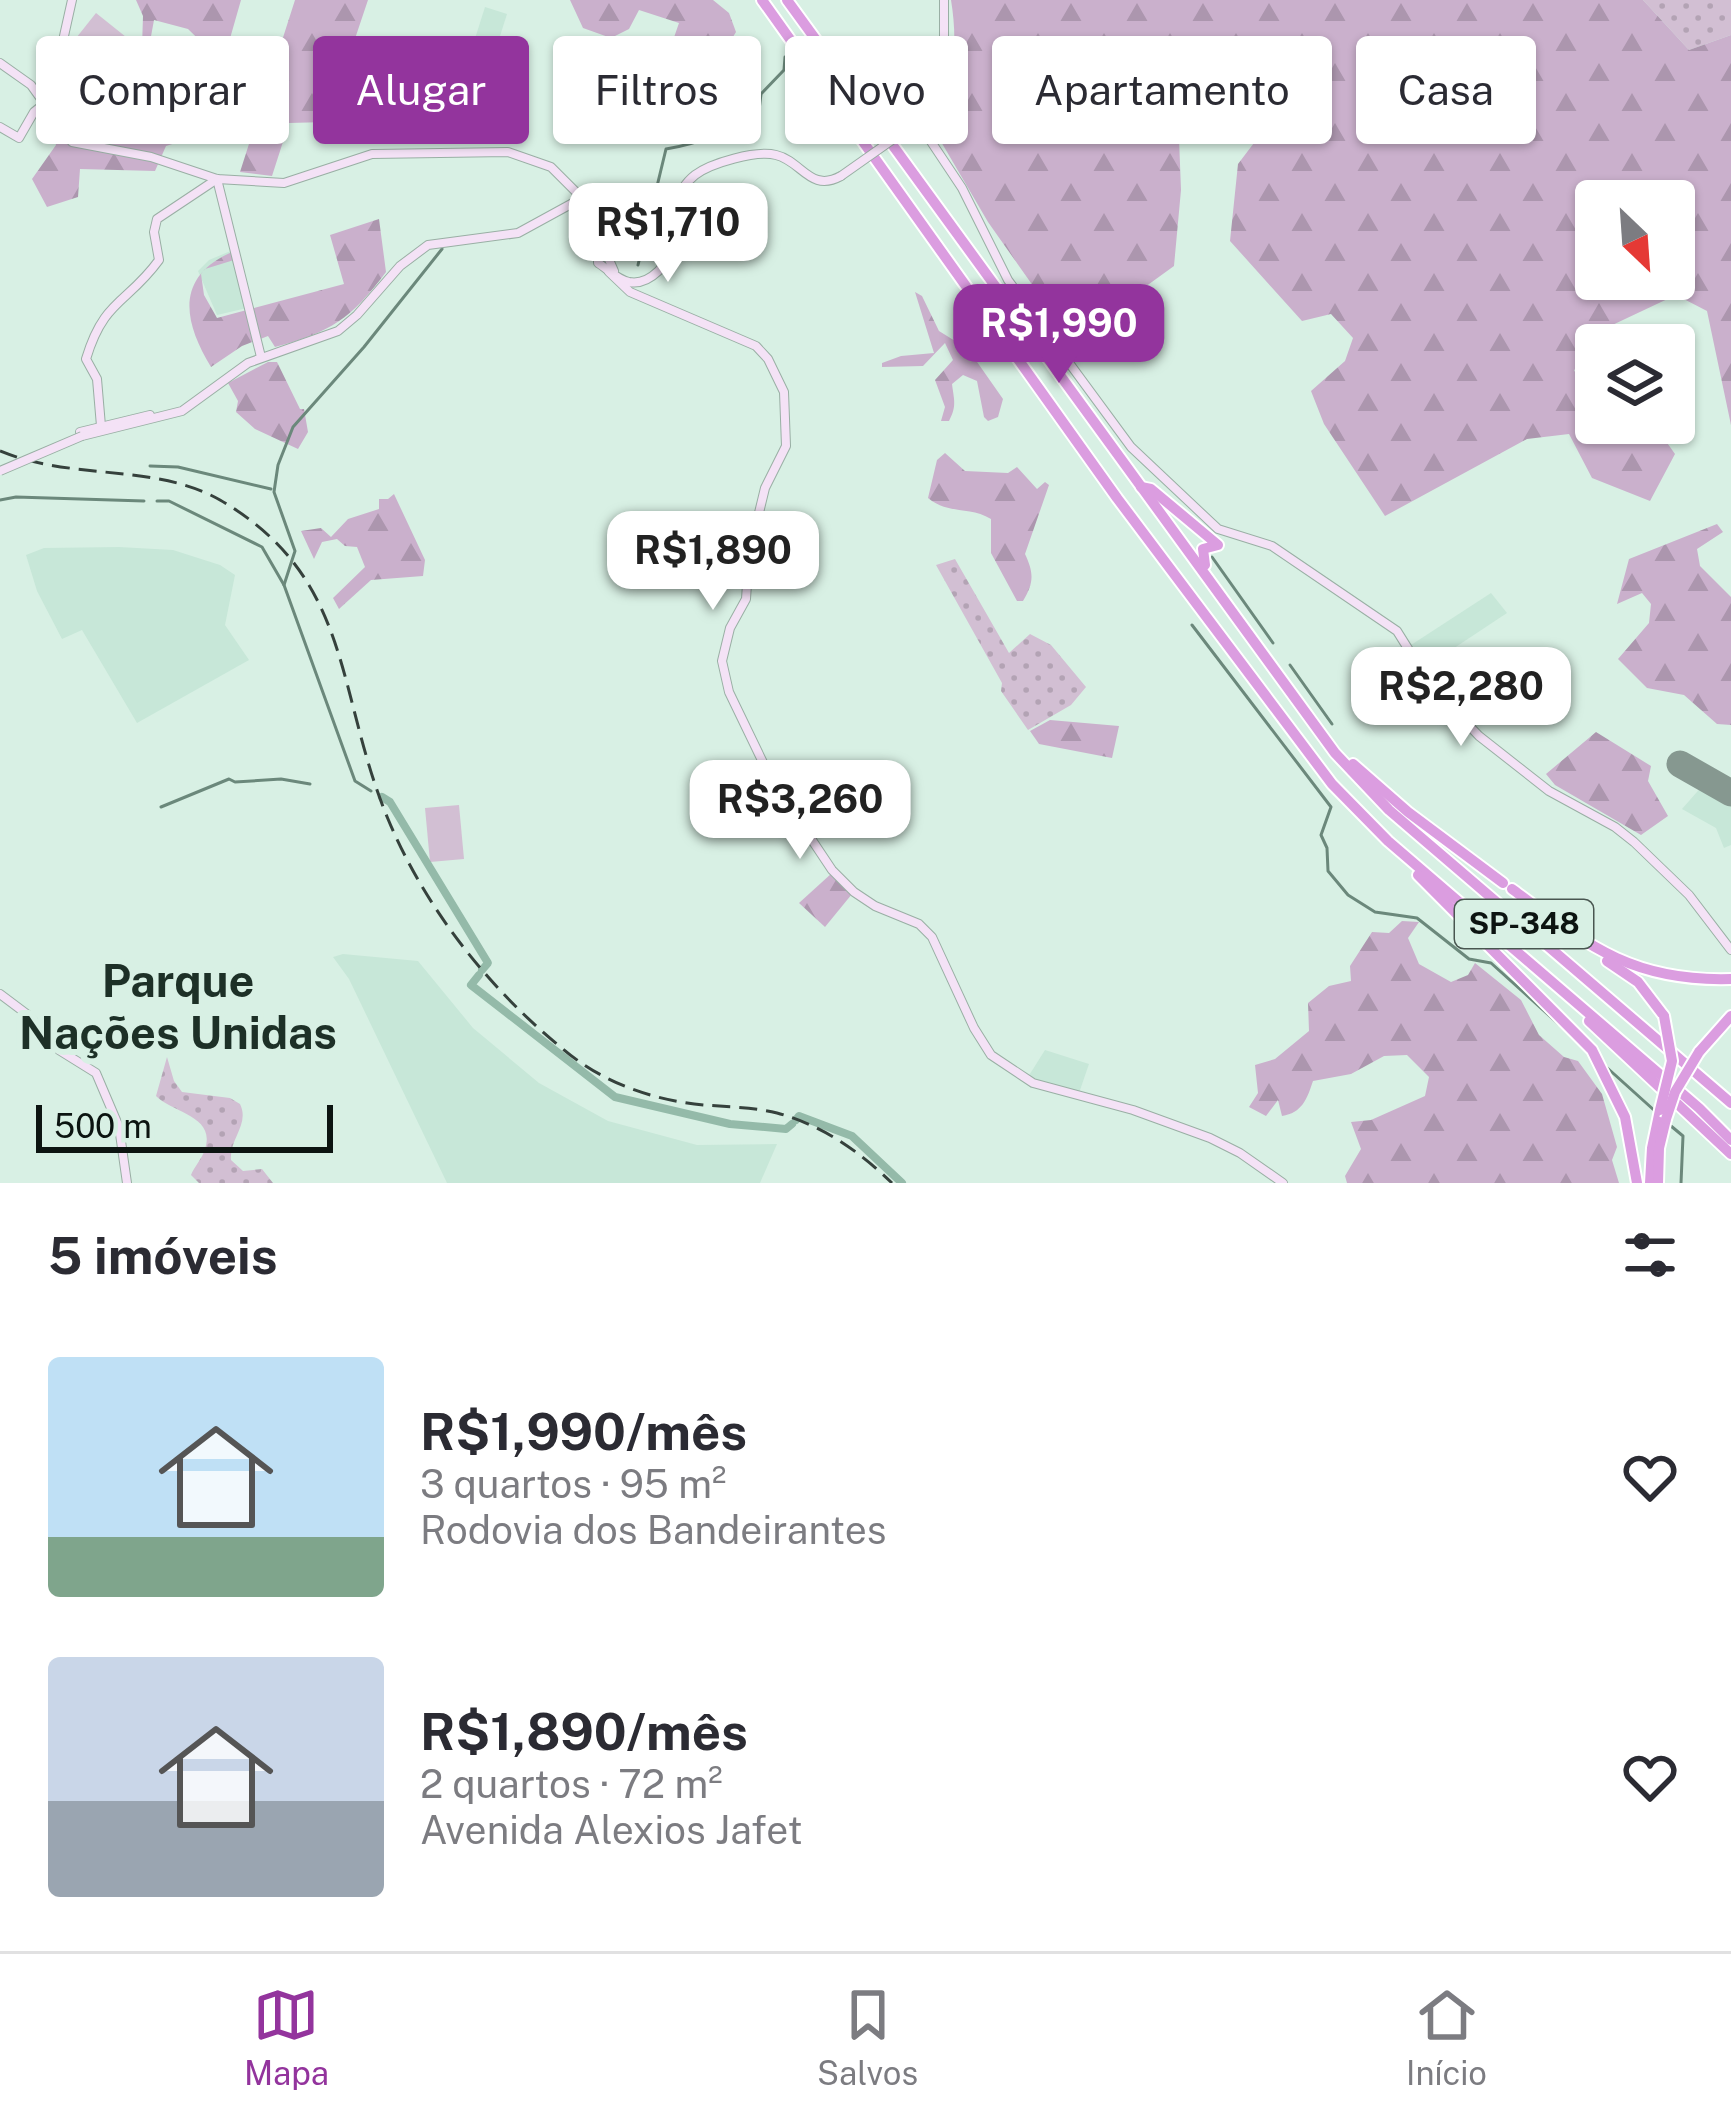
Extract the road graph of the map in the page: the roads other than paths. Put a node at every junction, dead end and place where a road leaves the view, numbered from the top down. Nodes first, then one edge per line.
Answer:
1 (72, 0) edge
2 (762, 0) edge
3 (787, 0) edge
4 (944, 0) edge
5 (65, 36) edge
6 (943, 36) edge
7 (0, 63) edge
8 (36, 94) edge
9 (36, 115) edge
10 (0, 127) edge
11 (83, 144) edge
12 (886, 144) edge
13 (933, 144) edge
14 (217, 179) junction
15 (582, 198) junction
16 (611, 269) junction
17 (261, 357) junction
18 (187, 406) junction
19 (98, 410) junction
20 (117, 422) junction
21 (101, 426) junction
22 (81, 434) junction
23 (0, 469) edge
24 (1141, 487) junction
25 (1208, 579) junction
26 (1324, 738) junction
27 (766, 745) dead end
28 (764, 765) junction
29 (1388, 841) junction
30 (1589, 945) junction
31 (1731, 950) edge
32 (1530, 962) junction
33 (1731, 979) edge
34 (0, 994) edge
35 (1731, 1016) edge
36 (1731, 1103) edge
37 (1664, 1114) junction
38 (1731, 1140) edge
39 (1731, 1154) edge
40 (127, 1183) edge
41 (1283, 1183) edge
42 (1637, 1183) edge
43 (1654, 1183) edge

1 - 5 main road
2 - 29 highway, SP-348
3 - 24 highway, SP-348
4 - 6 main road
7 - 8 main road
9 - 10 main road
11 - 14 main road
12 - 16 main road, bridge
13 - 31 main road
14 - 15 main road
14 - 17 main road
14 - 19 main road
15 - 16 main road
15 - 17 main road
16 - 28 main road
17 - 18 main road
18 - 20 main road
18 - 22 main road
19 - 20 main road
19 - 21 main road
20 - 21 main road
21 - 22 main road
22 - 23 main road, bridge
24 - 25 highway, SP-348
24 - 25 highway
25 - 26 highway, SP-348
26 - 30 highway
26 - 36 highway, SP-348
27 - 28 main road
28 - 41 main road
29 - 32 highway, SP-348
29 - 42 highway
30 - 33 highway
30 - 37 highway, bridge
32 - 38 highway, SP-348
32 - 39 highway
34 - 40 main road
35 - 37 highway, bridge
37 - 43 highway

